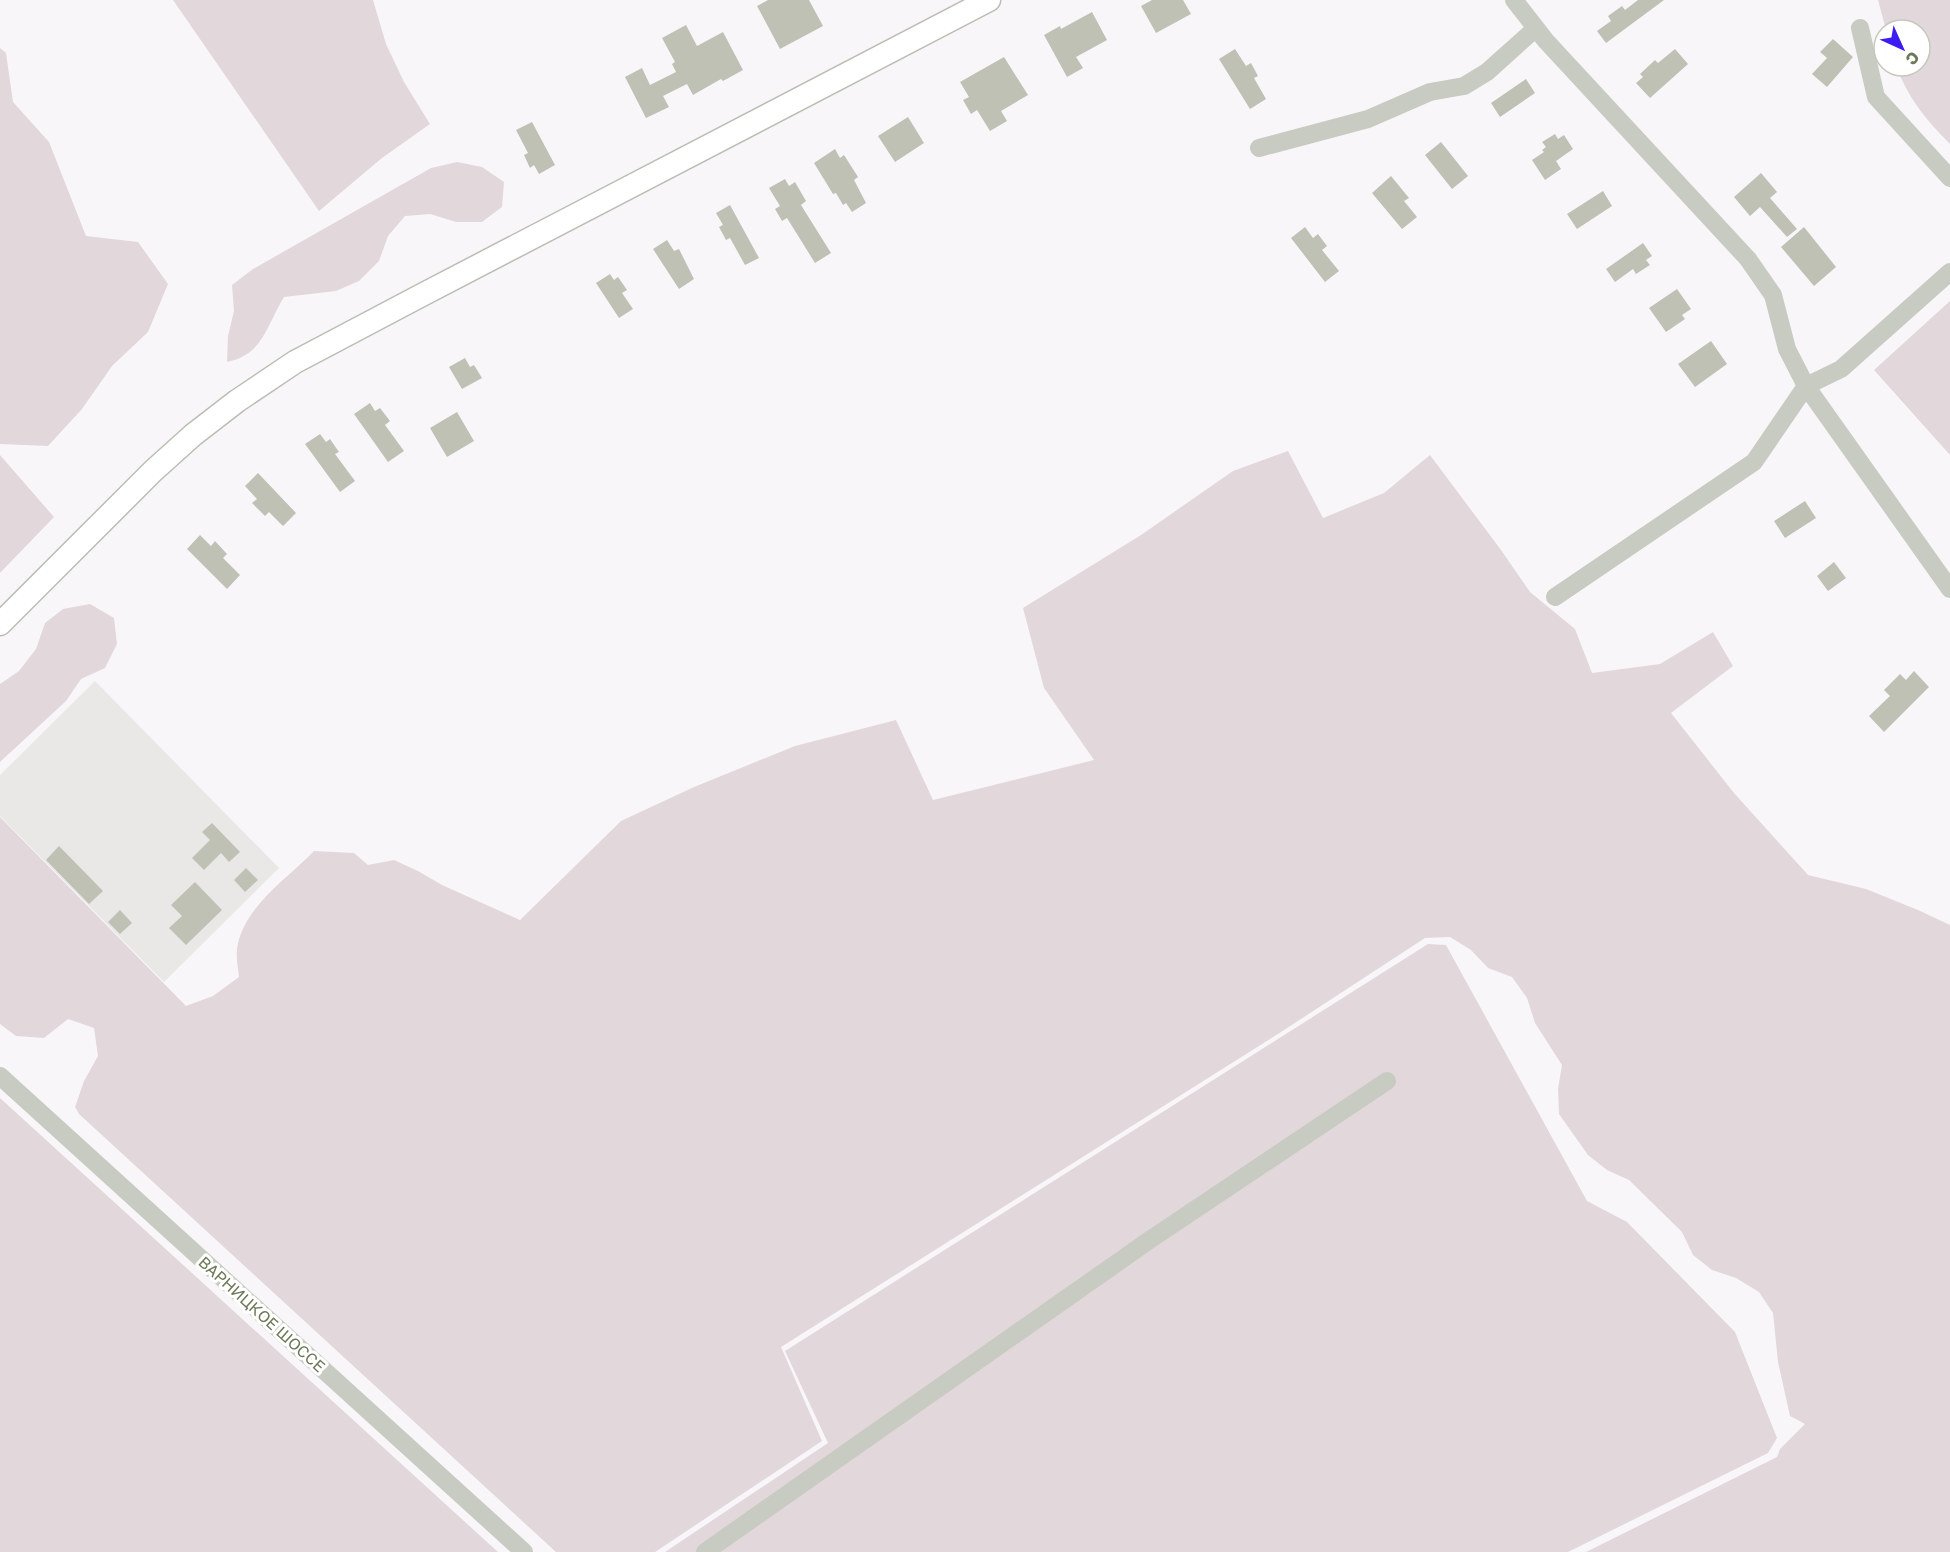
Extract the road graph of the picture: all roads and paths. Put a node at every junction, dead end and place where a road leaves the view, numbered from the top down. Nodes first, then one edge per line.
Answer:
1 (989, 0) edge
2 (1514, 0) edge
3 (1536, 28) junction
4 (1860, 28) dead end
5 (1259, 148) dead end
6 (1950, 178) edge
7 (1950, 272) edge
8 (1806, 386) junction
9 (1950, 589) edge
10 (1555, 597) dead end
11 (0, 624) edge
12 (0, 1076) edge
13 (1387, 1081) dead end
14 (524, 1552) edge
15 (705, 1552) edge

1 - 11 main road
2 - 3 street
3 - 5 street
3 - 8 street
4 - 6 street
7 - 8 street
8 - 9 street
8 - 10 street
12 - 14 street, ВАРНИЦКОЕ ШОССЕ
13 - 15 street

